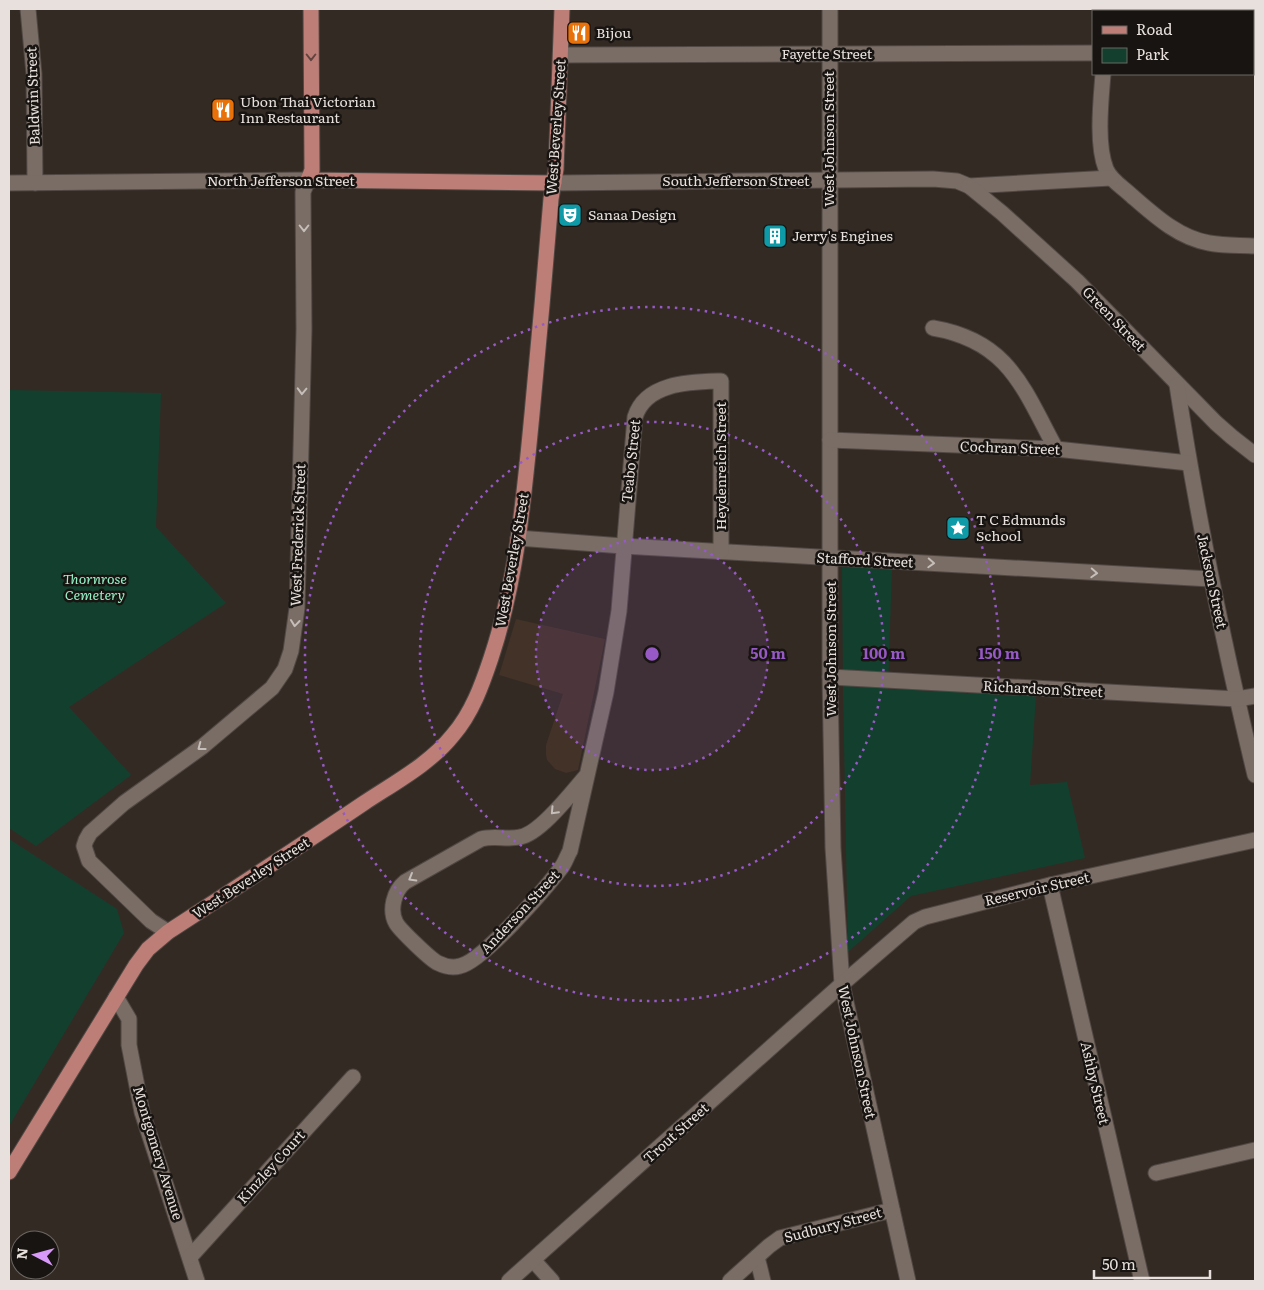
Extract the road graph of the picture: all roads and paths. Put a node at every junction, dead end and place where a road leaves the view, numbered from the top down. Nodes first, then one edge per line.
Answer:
1 (28, 9) edge
2 (311, 9) edge
3 (562, 9) edge
4 (830, 9) edge
5 (1092, 53) edge
6 (830, 54) junction
7 (561, 55) junction
8 (1103, 75) edge
9 (1111, 178) junction
10 (308, 180) junction
11 (829, 181) junction
12 (9, 183) edge
13 (35, 183) junction
14 (554, 183) junction
15 (969, 186) junction
16 (1255, 246) edge
17 (933, 328) dead end
18 (721, 381) joint
19 (1177, 385) junction
20 (830, 440) junction
21 (1056, 449) junction
22 (1255, 455) edge
23 (1189, 462) junction
24 (518, 538) junction
25 (623, 546) junction
26 (721, 551) junction
27 (830, 558) junction
28 (1211, 579) junction
29 (830, 677) junction
30 (1255, 696) edge
31 (1237, 699) junction
32 (587, 775) junction
33 (1255, 775) edge
34 (1255, 840) edge
35 (1050, 885) junction
36 (168, 932) junction
37 (842, 984) junction
38 (116, 997) junction
39 (353, 1077) dead end
40 (1255, 1150) edge
41 (9, 1172) edge
42 (1156, 1173) dead end
43 (892, 1210) junction
44 (190, 1257) junction
45 (757, 1257) junction
46 (533, 1260) junction
47 (197, 1281) edge
48 (509, 1281) edge
49 (552, 1281) edge
50 (730, 1281) edge
51 (763, 1281) edge
52 (908, 1281) edge
53 (1142, 1281) edge

1 - 13 street, Baldwin Street
2 -> 10 main road, West Frederick Street
3 - 7 main road, West Beverley Street
4 - 6 street, West Johnson Street
5 - 6 street, Fayette Street
6 - 7 street, Fayette Street
6 - 11 street, West Johnson Street
7 - 14 main road, West Beverley Street
8 - 9 street
9 - 15 street, South Jefferson Street
9 - 16 street
10 - 13 street, North Jefferson Street
10 - 14 main road, North Jefferson Street
10 -> 36 street, West Frederick Street
11 - 14 street, South Jefferson Street
11 - 15 street, South Jefferson Street
11 - 20 street, West Johnson Street
12 - 13 street, North Jefferson Street
14 - 24 main road, West Beverley Street
15 - 19 street, Green Street
17 - 21 street
18 - 25 street, Teabo Street
18 - 26 street, Heydenreich Street
19 - 22 street, Green Street
19 - 23 street, Jackson Street
20 - 21 street, Cochran Street
20 - 27 street, West Johnson Street
21 - 23 street, Cochran Street
23 - 28 street, Jackson Street
24 - 25 street, Stafford Street
24 - 36 main road, West Beverley Street
25 - 26 street, Stafford Street
25 - 32 street, Anderson Street
26 - 27 street, Stafford Street
27 -> 28 street, Stafford Street
27 - 29 street, West Johnson Street
28 - 31 street, Jackson Street
29 - 31 street, Richardson Street
29 - 37 street, West Johnson Street
30 - 31 street, Richardson Street
31 - 33 street, Jackson Street
32 -> 32 street, Anderson Street
34 - 35 street, Reservoir Street
35 - 37 street, Reservoir Street
35 - 53 street, Ashby Street
36 - 38 main road, West Beverley Street
37 - 43 street, West Johnson Street
37 - 46 street, Trout Street
38 - 41 main road, West Beverley Street
38 - 44 street, Montgomery Avenue
39 - 44 street, Kinzley Court
40 - 42 street
43 - 45 street, Sudbury Street
43 - 52 street, West Johnson Street
44 - 47 street, Montgomery Avenue
45 - 50 street, Sudbury Street
45 - 51 street
46 - 48 street, Trout Street
46 - 49 street

